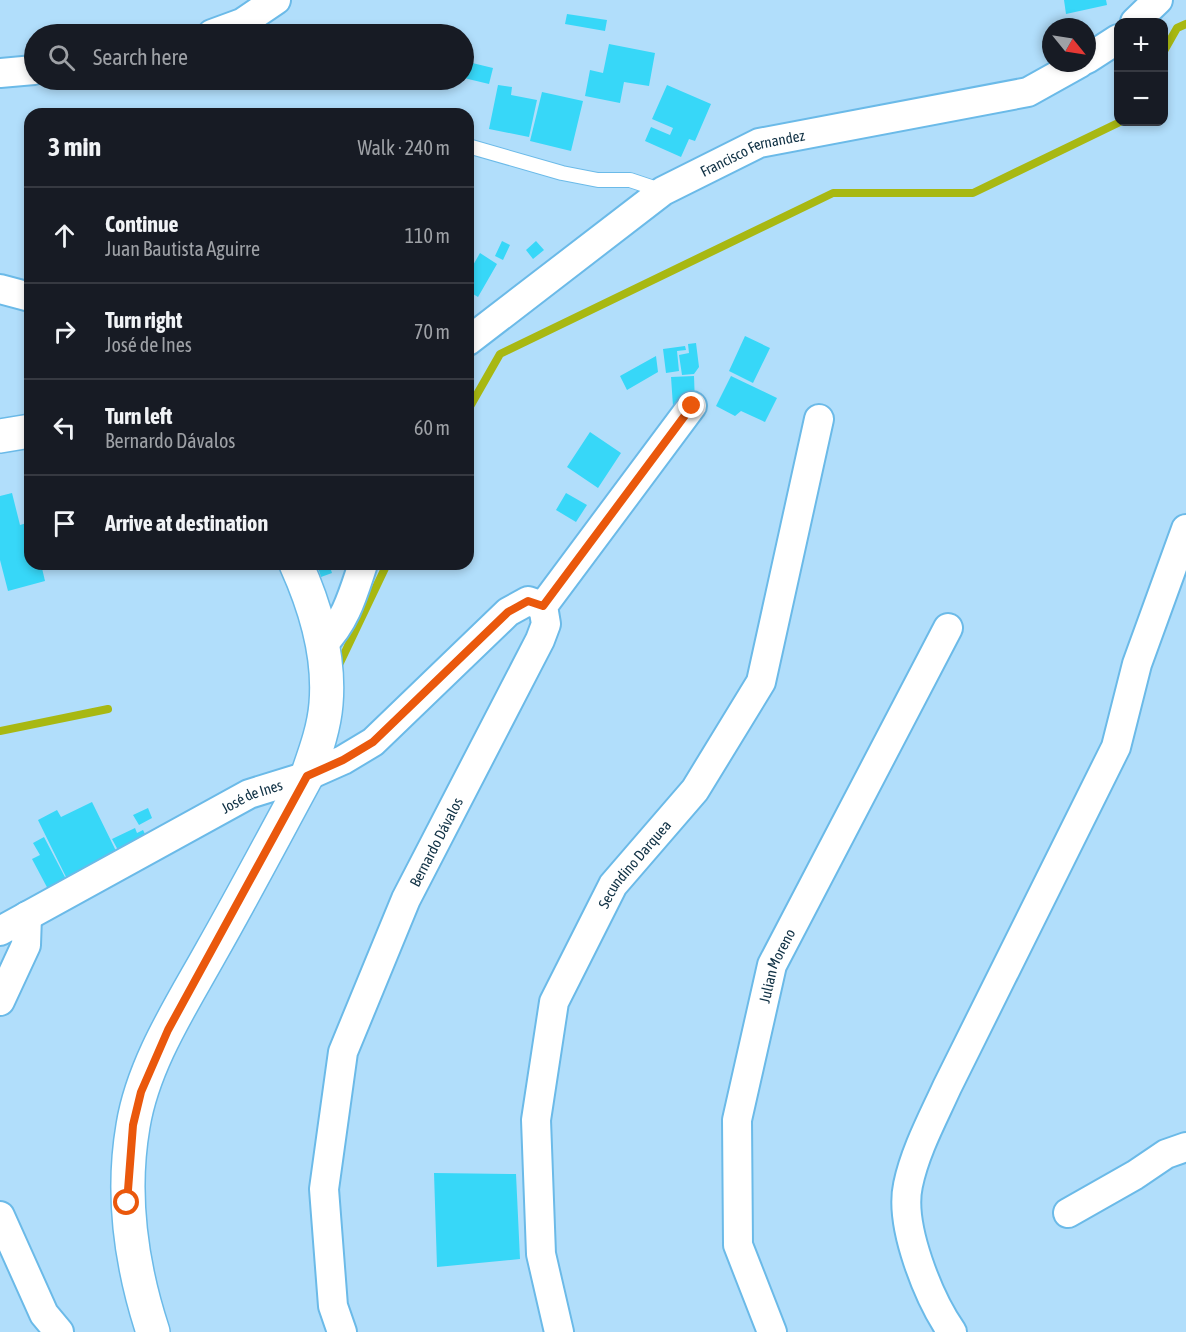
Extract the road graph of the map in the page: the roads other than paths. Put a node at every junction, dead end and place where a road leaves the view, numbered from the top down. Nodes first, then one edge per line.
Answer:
1 (276, 0) edge
2 (1158, 0) edge
3 (1139, 18) edge
4 (239, 24) edge
5 (1114, 42) edge
6 (1096, 53) edge
7 (24, 71) edge
8 (1064, 72) edge
9 (0, 73) edge
10 (474, 148) edge
11 (663, 191) junction
12 (0, 289) edge
13 (24, 295) edge
14 (474, 336) edge
15 (692, 406) dead end
16 (819, 419) dead end
17 (24, 432) edge
18 (0, 436) edge
19 (1186, 529) edge
20 (299, 570) edge
21 (361, 570) edge
22 (543, 606) junction
23 (948, 628) dead end
24 (323, 644) junction
25 (307, 776) junction
26 (27, 916) junction
27 (0, 931) edge
28 (0, 1002) edge
29 (1186, 1147) edge
30 (1068, 1213) dead end
31 (0, 1216) edge
32 (59, 1332) edge
33 (153, 1332) edge
34 (342, 1332) edge
35 (559, 1332) edge
36 (772, 1332) edge
37 (952, 1332) edge

1 - 4 street
2 - 3 street
5 - 6 street
7 - 9 street
8 - 11 street, Francisco Fernandez
10 - 11 lane
11 - 14 street, Francisco Fernandez
12 - 13 street
15 - 22 street
16 - 35 street, Secundino Darquea
17 - 18 main road
19 - 37 street
20 - 24 main road
21 - 24 street
22 - 25 street, José de Ines
22 - 34 street, Bernardo Dávalos
23 - 36 street, Julian Moreno
24 - 25 main road
25 - 26 street, José de Ines
25 - 33 main road
26 - 27 street, José de Ines
26 - 28 street
29 - 30 street
31 - 32 street

